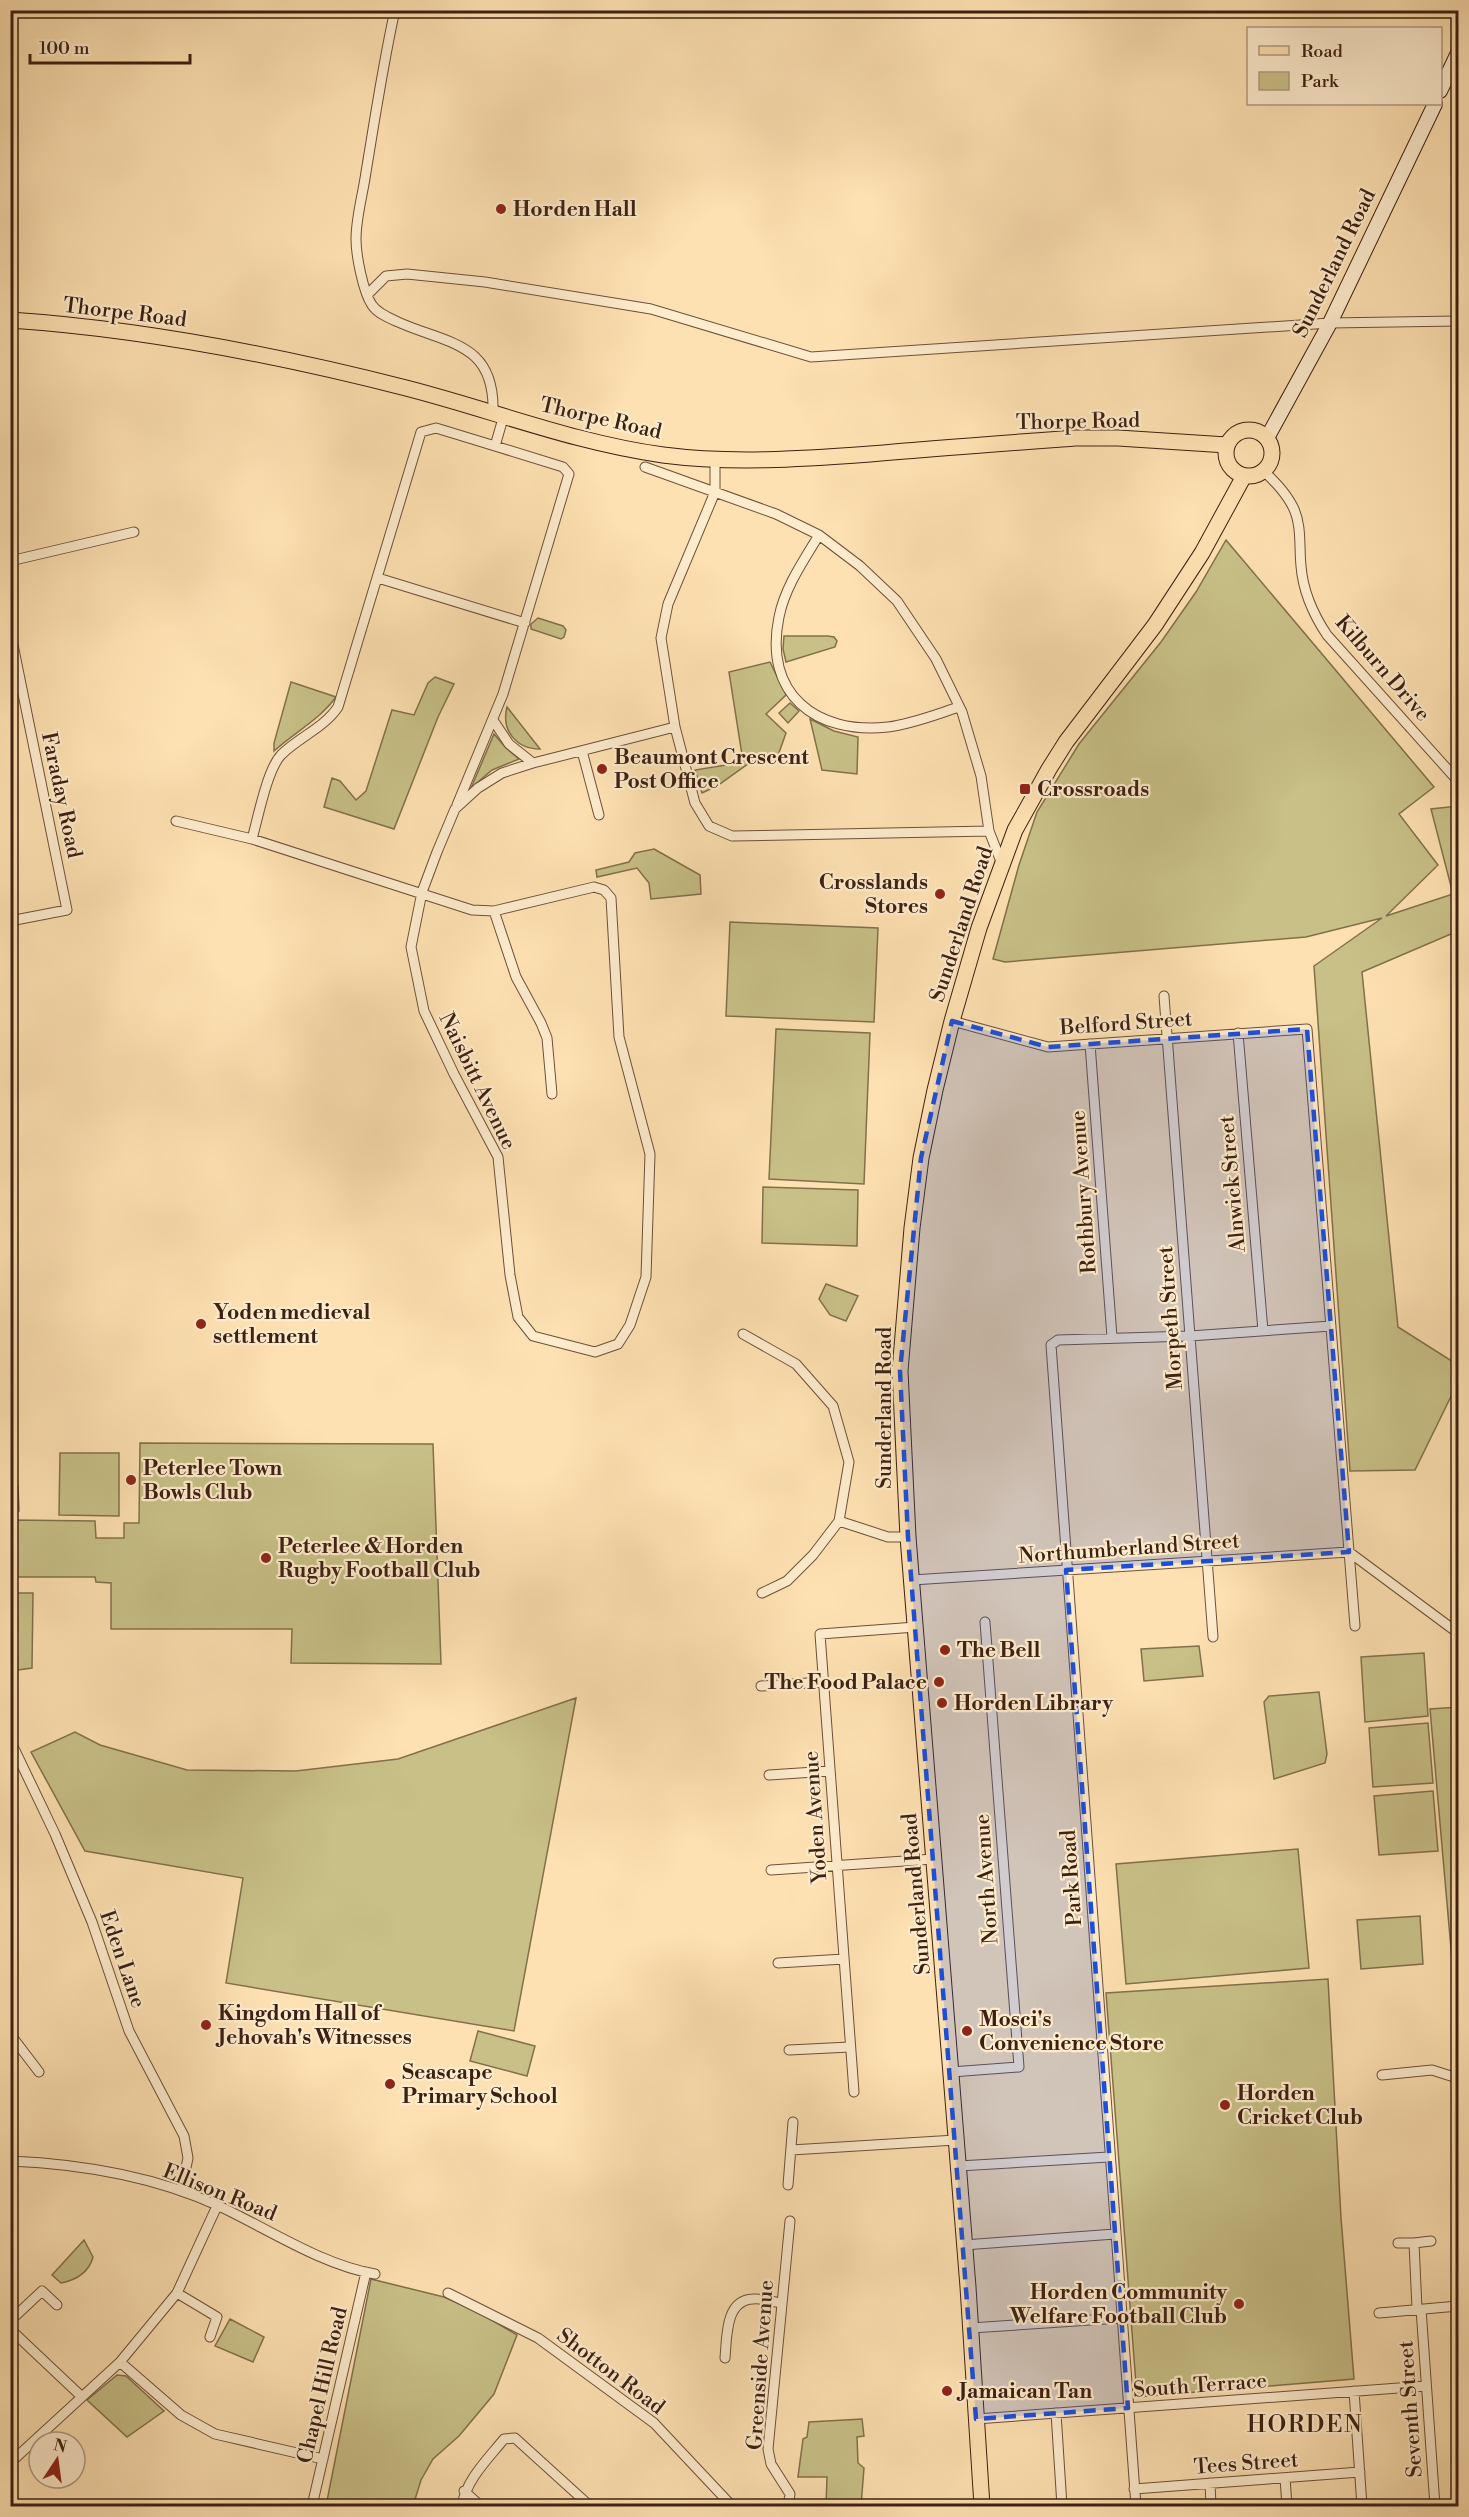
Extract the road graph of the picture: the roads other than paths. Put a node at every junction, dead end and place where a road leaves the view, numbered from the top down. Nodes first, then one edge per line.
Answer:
1 (395, 10) edge
2 (1458, 53) edge
3 (1442, 87) edge
4 (1435, 105) edge
5 (367, 295) junction
6 (10, 320) edge
7 (1458, 321) edge
8 (1330, 323) junction
9 (499, 414) junction
10 (1267, 438) junction
11 (1227, 445) junction
12 (495, 446) junction
13 (715, 460) junction
14 (645, 467) dead end
15 (1264, 471) junction
16 (1244, 476) junction
17 (715, 492) junction
18 (134, 532) dead end
19 (819, 535) junction
20 (10, 561) edge
21 (378, 579) junction
22 (525, 623) junction
23 (10, 630) edge
24 (959, 707) junction
25 (493, 720) junction
26 (675, 727) junction
27 (582, 751) junction
28 (533, 763) junction
29 (1458, 781) edge
30 (455, 809) junction
31 (599, 815) dead end
32 (176, 821) dead end
33 (988, 831) junction
34 (252, 839) junction
35 (1002, 864) junction
36 (422, 892) junction
37 (494, 911) junction
38 (10, 921) edge
39 (1164, 996) dead end
40 (952, 1021) junction
41 (1238, 1033) junction
42 (1167, 1038) junction
43 (1090, 1044) junction
44 (552, 1094) dead end
45 (1330, 1326) junction
46 (1263, 1331) junction
47 (743, 1334) dead end
48 (1190, 1336) junction
49 (1112, 1337) junction
50 (839, 1521) junction
51 (908, 1537) junction
52 (1349, 1552) junction
53 (1207, 1561) junction
54 (1066, 1570) junction
55 (912, 1580) junction
56 (762, 1593) dead end
57 (985, 1622) dead end
58 (1354, 1626) dead end
59 (916, 1627) junction
60 (1458, 1633) edge
61 (1213, 1637) dead end
62 (823, 1682) junction
63 (762, 1686) dead end
64 (10, 1740) edge
65 (830, 1771) junction
66 (769, 1775) dead end
67 (934, 1859) junction
68 (837, 1866) junction
69 (771, 1870) dead end
70 (844, 1959) junction
71 (778, 1963) dead end
72 (10, 2034) edge
73 (850, 2047) junction
74 (789, 2050) dead end
75 (39, 2072) dead end
76 (951, 2072) junction
77 (1382, 2075) dead end
78 (1458, 2080) edge
79 (854, 2092) dead end
80 (793, 2122) dead end
81 (956, 2140) junction
82 (791, 2150) junction
83 (1109, 2157) junction
84 (10, 2161) edge
85 (958, 2166) junction
86 (788, 2185) dead end
87 (181, 2191) junction
88 (218, 2206) junction
89 (790, 2221) dead end
90 (1115, 2234) junction
91 (1431, 2241) dead end
92 (1414, 2242) junction
93 (1398, 2243) dead end
94 (964, 2245) junction
95 (370, 2273) joint
96 (177, 2293) junction
97 (447, 2293) dead end
98 (782, 2303) junction
99 (57, 2305) dead end
100 (1458, 2306) edge
101 (1419, 2309) junction
102 (1379, 2313) dead end
103 (1121, 2318) junction
104 (10, 2321) edge
105 (971, 2328) junction
106 (10, 2329) edge
107 (210, 2337) dead end
108 (725, 2358) dead end
109 (120, 2362) junction
110 (1426, 2386) junction
111 (1354, 2391) junction
112 (81, 2396) junction
113 (1128, 2408) junction
114 (1056, 2413) junction
115 (976, 2419) junction
116 (323, 2459) junction
117 (10, 2463) edge
118 (1360, 2472) junction
119 (1285, 2478) junction
120 (1210, 2483) junction
121 (1134, 2489) junction
122 (464, 2491) junction
123 (312, 2506) edge
124 (462, 2506) edge
125 (481, 2506) edge
126 (590, 2506) edge
127 (732, 2506) edge
128 (788, 2506) edge
129 (982, 2506) edge
130 (1062, 2506) edge
131 (1136, 2506) edge
132 (1211, 2506) edge
133 (1287, 2506) edge
134 (1362, 2506) edge
135 (1435, 2506) edge

1 - 5 street
2 - 3 main road
4 - 8 main road, Sunderland Road
5 - 8 street
5 - 9 street
6 - 9 main road, Thorpe Road
7 - 8 street
8 - 10 main road, Sunderland Road
9 - 12 street
9 - 13 main road, Thorpe Road
10 - 11 main road
10 - 15 main road
11 - 13 main road, Thorpe Road
11 - 16 main road
12 - 21 street
12 - 22 street, Naisbitt Avenue
13 - 17 street
14 - 17 street, Thorpe Road
15 - 16 main road
15 - 29 street, Kilburn Drive
16 - 35 main road, Sunderland Road
17 - 19 street, Thorpe Road
17 - 26 street
18 - 20 street
19 - 24 street, Thorpe Road
19 - 24 street
21 - 22 street
21 - 34 street
22 - 25 street, Naisbitt Avenue
23 - 38 street, Faraday Road
24 - 33 street, Thorpe Road
25 - 28 street
25 - 30 street, Naisbitt Avenue
26 - 27 street
26 - 33 street
27 - 28 street
27 - 31 street
28 - 30 street
30 - 36 street, Naisbitt Avenue
32 - 34 street
33 - 35 street, Thorpe Road
34 - 36 street
35 - 40 main road, Sunderland Road
36 - 37 street
36 - 37 street, Naisbitt Avenue
37 - 44 street
39 - 42 street, Morpeth Street
40 - 43 street, Belford Street
40 - 51 main road, Sunderland Road
41 - 42 street, Belford Street
41 - 45 street, Belford Street
41 - 46 street, Alnwick Street
42 - 43 street, Belford Street
42 - 48 street, Morpeth Street
43 - 49 street, Rothbury Avenue
45 - 46 street
45 - 52 street
46 - 48 street
47 - 50 street
48 - 49 street
48 - 53 street, Morpeth Street
49 - 54 street, Park Road
50 - 51 street
50 - 56 street
51 - 55 main road, Sunderland Road
52 - 53 street, Northumberland Street
52 - 58 street
52 - 60 street
53 - 54 street, Northumberland Street
53 - 61 street, Morpeth Street
54 - 55 street, Northumberland Street
54 - 83 street, Park Road
55 - 59 main road, Sunderland Road
57 - 76 street, North Avenue
59 - 62 street, Yoden Avenue
59 - 67 main road, Sunderland Road
62 - 63 street
62 - 65 street, Yoden Avenue
64 - 87 street, Eden Lane
65 - 66 street
65 - 68 street, Yoden Avenue
67 - 68 street
67 - 76 main road, Sunderland Road
68 - 69 street
68 - 70 street, Yoden Avenue
70 - 71 street
70 - 73 street, Yoden Avenue
72 - 75 street
73 - 74 street
73 - 79 street, Yoden Avenue
76 - 81 main road, Sunderland Road
77 - 78 street
80 - 82 street
81 - 82 street
81 - 85 main road, Sunderland Road
82 - 86 street
83 - 85 street
83 - 90 street, Park Road
84 - 87 street, Ellison Road
85 - 94 main road, Sunderland Road
87 - 88 street, Ellison Road
88 - 95 street, Ellison Road
88 - 96 street
89 - 98 street, Greenside Avenue
90 - 94 street
90 - 103 street, Park Road
91 - 92 street
92 - 93 street
92 - 101 street, Seventh Street
94 - 105 main road, Sunderland Road
95 - 116 street, Chapel Hill Road
96 - 107 street
96 - 109 street
97 - 127 street, Shotton Road
98 - 108 street
98 - 128 street, Greenside Avenue
99 - 104 street
100 - 101 street
101 - 102 street
101 - 110 street, Seventh Street
103 - 105 street
103 - 113 street, Park Road
105 - 115 main road, Sunderland Road
106 - 112 street
109 - 112 street
109 - 116 street
110 - 111 street, South Terrace
110 - 135 street, Seventh Street
111 - 113 street, South Terrace
111 - 118 street
112 - 117 street
113 - 114 street, South Terrace
113 - 121 street, Park Road
114 - 115 street, South Terrace
114 - 130 street
115 - 129 main road, Sunderland Road
116 - 123 street, Chapel Hill Road
118 - 119 street, Tees Street
118 - 134 street
119 - 120 street, Tees Street
119 - 133 street
120 - 121 street, Tees Street
120 - 132 street
121 - 131 street, Park Road
122 - 124 street
122 - 125 street
122 - 126 street

